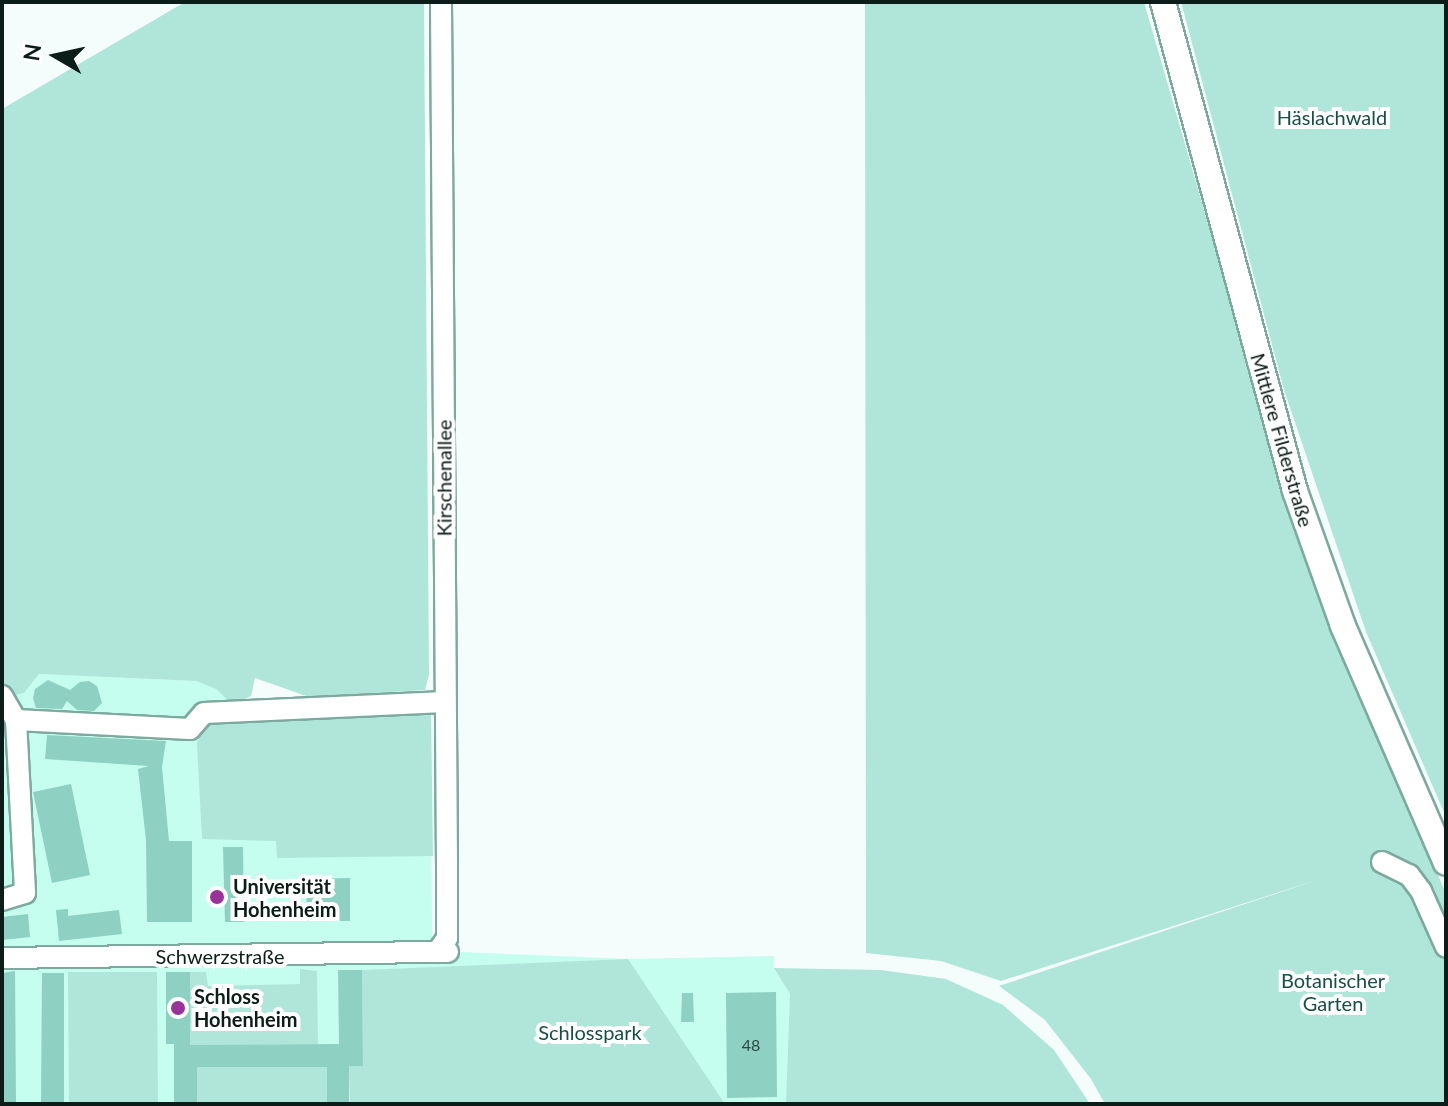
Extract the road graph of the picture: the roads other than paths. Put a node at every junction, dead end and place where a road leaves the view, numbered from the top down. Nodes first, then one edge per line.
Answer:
1 (441, 2) edge
2 (1163, 2) edge
3 (2, 696) edge
4 (445, 702) junction
5 (16, 720) junction
6 (1382, 862) dead end
7 (1446, 863) edge
8 (2, 900) edge
9 (1446, 947) edge
10 (443, 952) joint
11 (2, 958) edge

1 - 4 street, Kirschenallee
2 - 7 main road, Mittlere Filderstraße
3 - 5 street
4 - 5 street
4 - 10 street, Kirschenallee
5 - 8 street
6 - 9 street
10 - 11 street, Schwerzstraße

